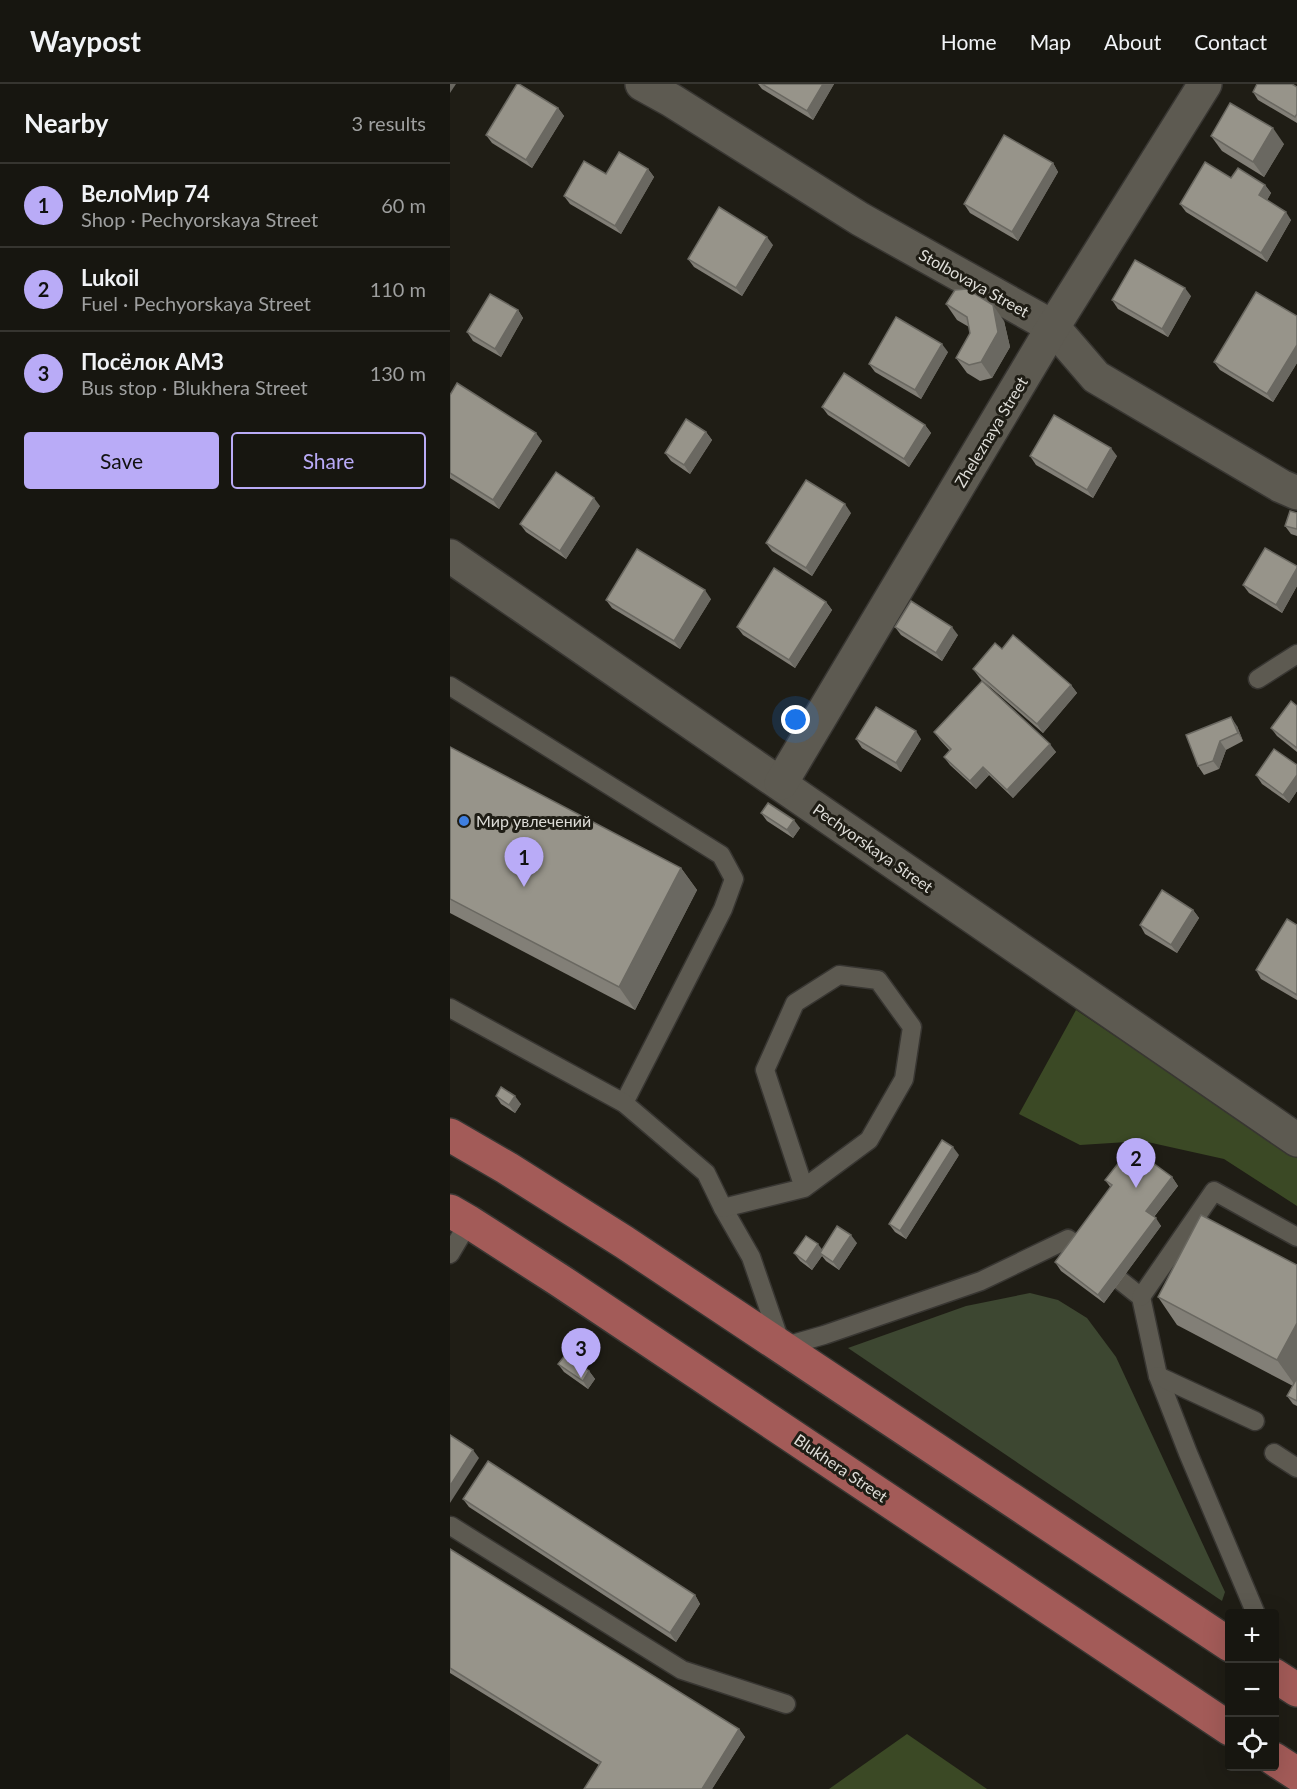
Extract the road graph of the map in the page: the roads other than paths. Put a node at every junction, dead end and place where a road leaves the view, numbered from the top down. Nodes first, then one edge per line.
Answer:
1 (642, 84) edge
2 (1205, 84) edge
3 (1053, 327) junction
4 (1297, 494) edge
5 (450, 556) edge
6 (1297, 654) edge
7 (1258, 680) dead end
8 (450, 686) edge
9 (782, 783) junction
10 (450, 1008) edge
11 (624, 1103) junction
12 (450, 1135) edge
13 (1297, 1140) edge
14 (804, 1188) junction
15 (723, 1208) junction
16 (460, 1216) edge
17 (1297, 1237) edge
18 (450, 1254) edge
19 (1141, 1297) junction
20 (782, 1347) junction
21 (1158, 1376) junction
22 (1256, 1421) dead end
23 (1274, 1454) dead end
24 (1297, 1468) edge
25 (450, 1527) edge
26 (1254, 1609) edge
27 (1225, 1642) edge
28 (786, 1704) dead end
29 (1225, 1726) edge
30 (1279, 1762) edge
31 (1297, 1774) edge

1 - 3 street, Stolbovaya Street
2 - 3 street, Zheleznaya Street
3 - 4 street, Stolbovaya Street
3 - 9 street, Zheleznaya Street
5 - 9 street, Pechyorskaya Street
6 - 7 lane
8 - 11 lane
9 - 13 street, Pechyorskaya Street
10 - 11 lane
11 - 15 lane
12 - 20 main road
14 - 14 lane
14 - 15 lane
15 - 20 lane
16 - 18 lane
16 - 29 main road, Blukhera Street
17 - 19 lane
19 - 20 lane
19 - 21 lane
20 - 27 main road
21 - 22 lane
21 - 26 lane
23 - 24 lane
25 - 28 lane
30 - 31 main road

